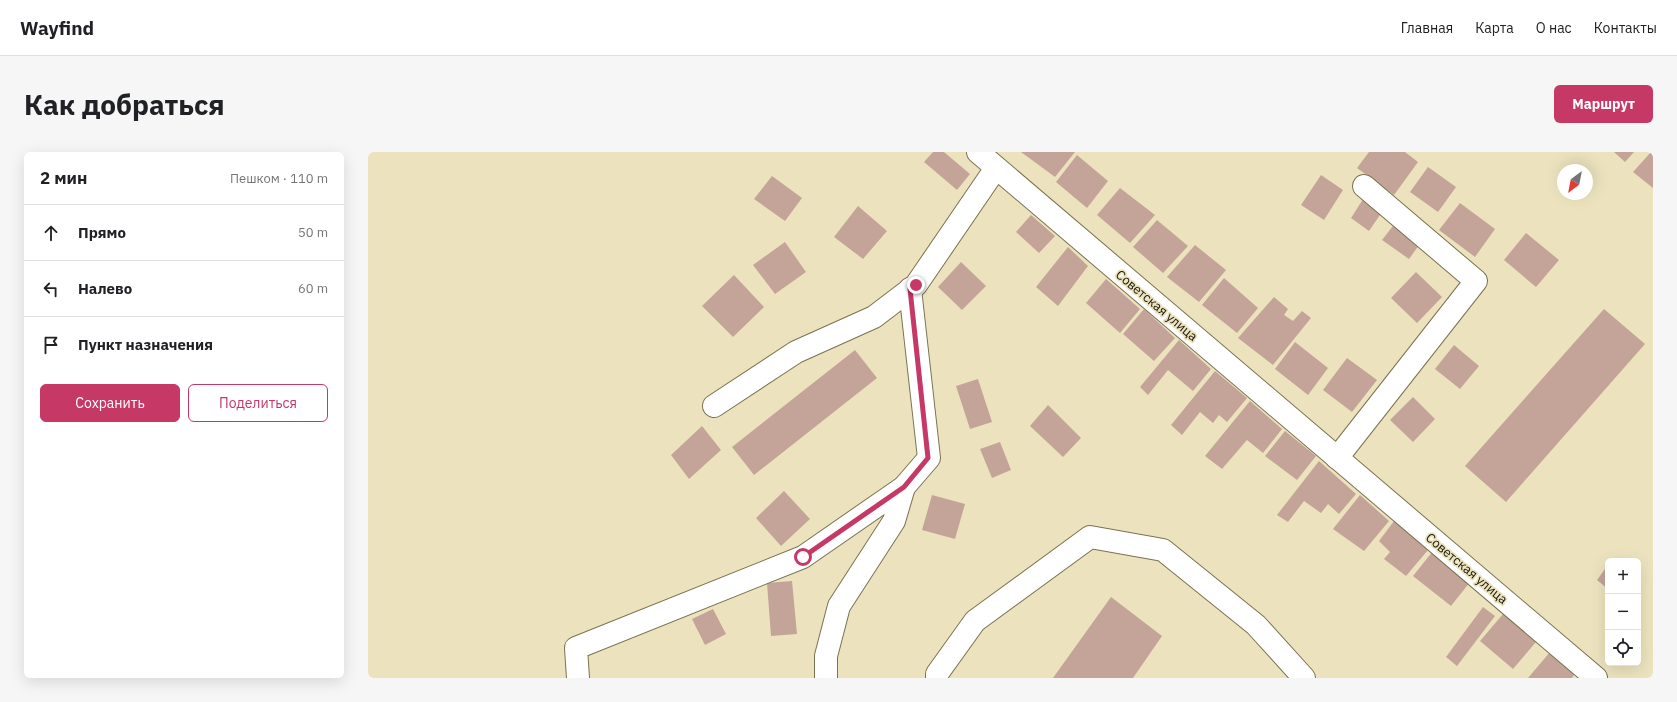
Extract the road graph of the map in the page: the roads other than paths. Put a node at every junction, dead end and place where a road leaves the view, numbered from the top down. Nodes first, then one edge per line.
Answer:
1 (978, 152) edge
2 (996, 168) junction
3 (1364, 186) dead end
4 (910, 289) junction
5 (714, 406) dead end
6 (1337, 458) junction
7 (904, 487) junction
8 (578, 678) edge
9 (826, 678) edge
10 (937, 678) edge
11 (1304, 678) edge
12 (1596, 678) edge

1 - 2 street, Советская улица
2 - 4 street
2 - 6 street, Советская улица
3 - 6 street
4 - 5 street
4 - 7 street
6 - 12 street, Советская улица
7 - 8 street
7 - 9 street
10 - 11 street

